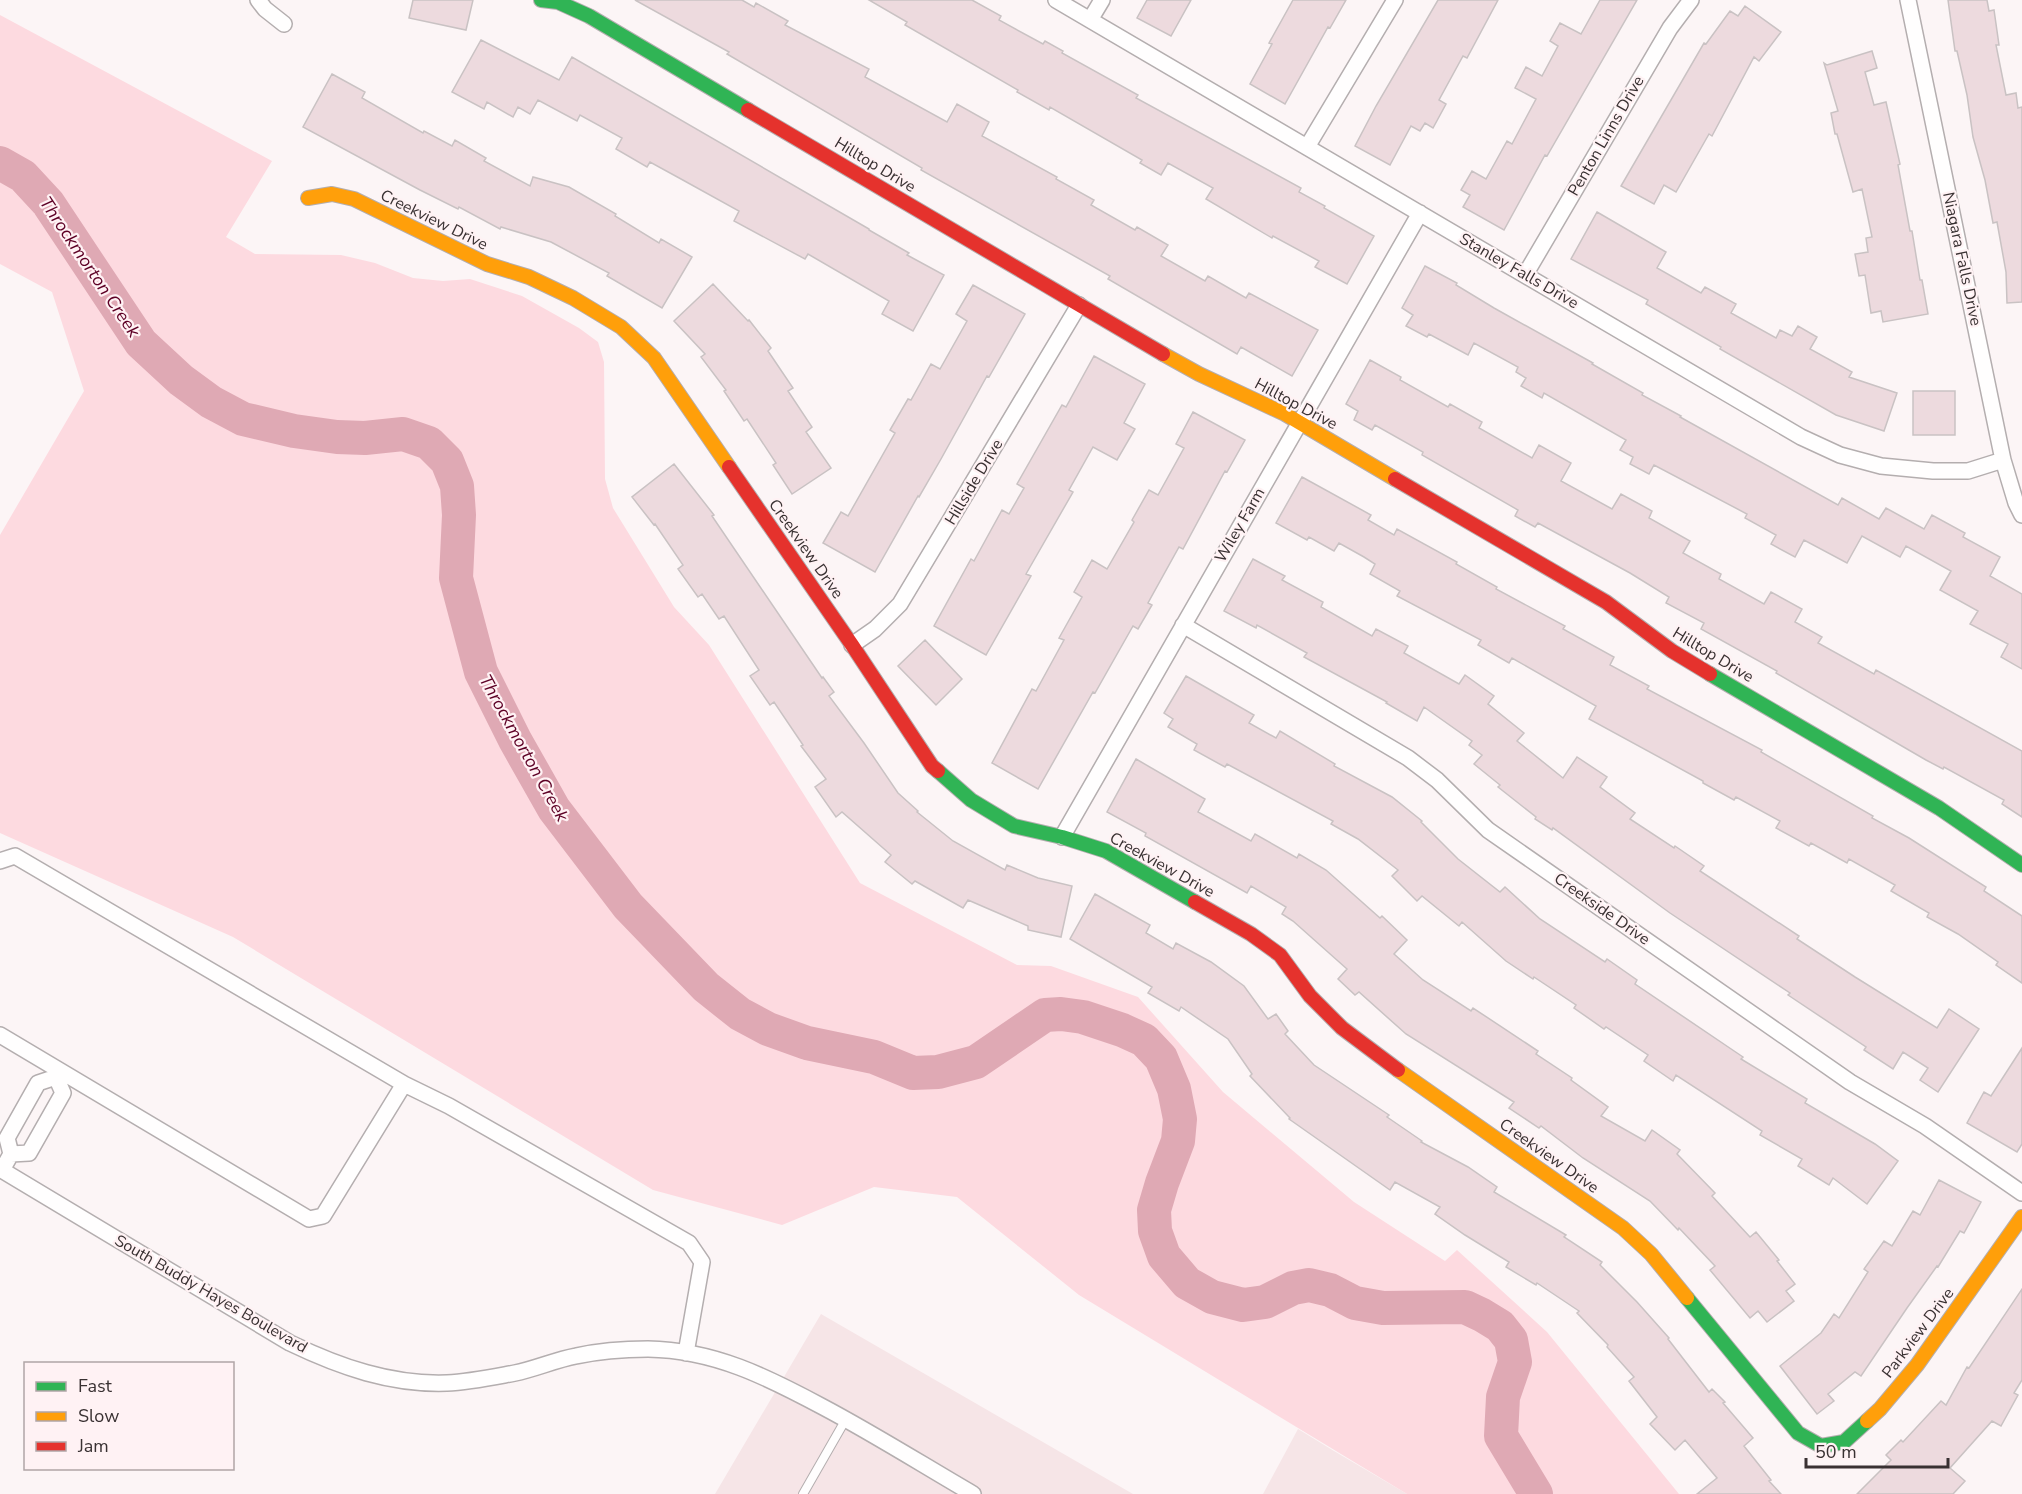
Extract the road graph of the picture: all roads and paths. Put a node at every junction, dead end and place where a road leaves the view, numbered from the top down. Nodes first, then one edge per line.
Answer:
1 (258, 0) edge
2 (541, 0) edge
3 (1056, 0) edge
4 (1102, 0) edge
5 (1395, 0) edge
6 (1691, 0) edge
7 (1908, 0) edge
8 (1090, 20) junction
9 (284, 24) dead end
10 (1307, 147) junction
11 (308, 198) dead end
12 (1420, 213) junction
13 (1525, 275) junction
14 (1079, 305) junction
15 (1299, 422) junction
16 (2003, 460) junction
17 (2022, 515) edge
18 (1183, 625) junction
19 (852, 645) junction
20 (1062, 837) junction
21 (0, 861) edge
22 (2022, 865) edge
23 (0, 1035) edge
24 (58, 1073) junction
25 (404, 1084) junction
26 (11, 1154) junction
27 (1, 1170) edge
28 (2022, 1193) edge
29 (2022, 1217) edge
30 (686, 1353) junction
31 (846, 1419) junction
32 (1821, 1446) joint
33 (803, 1494) edge
34 (972, 1494) edge

1 - 9 street
2 - 14 street, Hilltop Drive
3 - 8 street, Stanley Falls Drive
4 - 8 street
5 - 10 street
6 - 13 street, Penton Linns Drive
7 - 16 street, Niagara Falls Drive
8 - 10 street, Stanley Falls Drive
10 - 12 street, Stanley Falls Drive
11 - 19 street, Creekview Drive
12 - 13 street, Stanley Falls Drive
12 - 15 street, Wiley Farm
13 - 16 street, Stanley Falls Drive
14 - 15 street, Hilltop Drive
14 - 19 street, Hillside Drive
15 - 18 street, Wiley Farm
15 - 22 street, Hilltop Drive
16 - 17 street, Niagara Falls Drive
18 - 20 street, Wiley Farm
18 - 28 street, Creekside Drive
19 - 20 street, Creekview Drive
20 - 32 street, Creekview Drive
21 - 25 street
23 - 24 street
24 - 25 street
24 - 26 street
24 - 26 street
25 - 30 street
26 - 27 street
27 - 30 street, South Buddy Hayes Boulevard
29 - 32 street, Parkview Drive
30 - 31 street, South Buddy Hayes Boulevard
31 - 33 lane
31 - 34 street, South Buddy Hayes Boulevard

